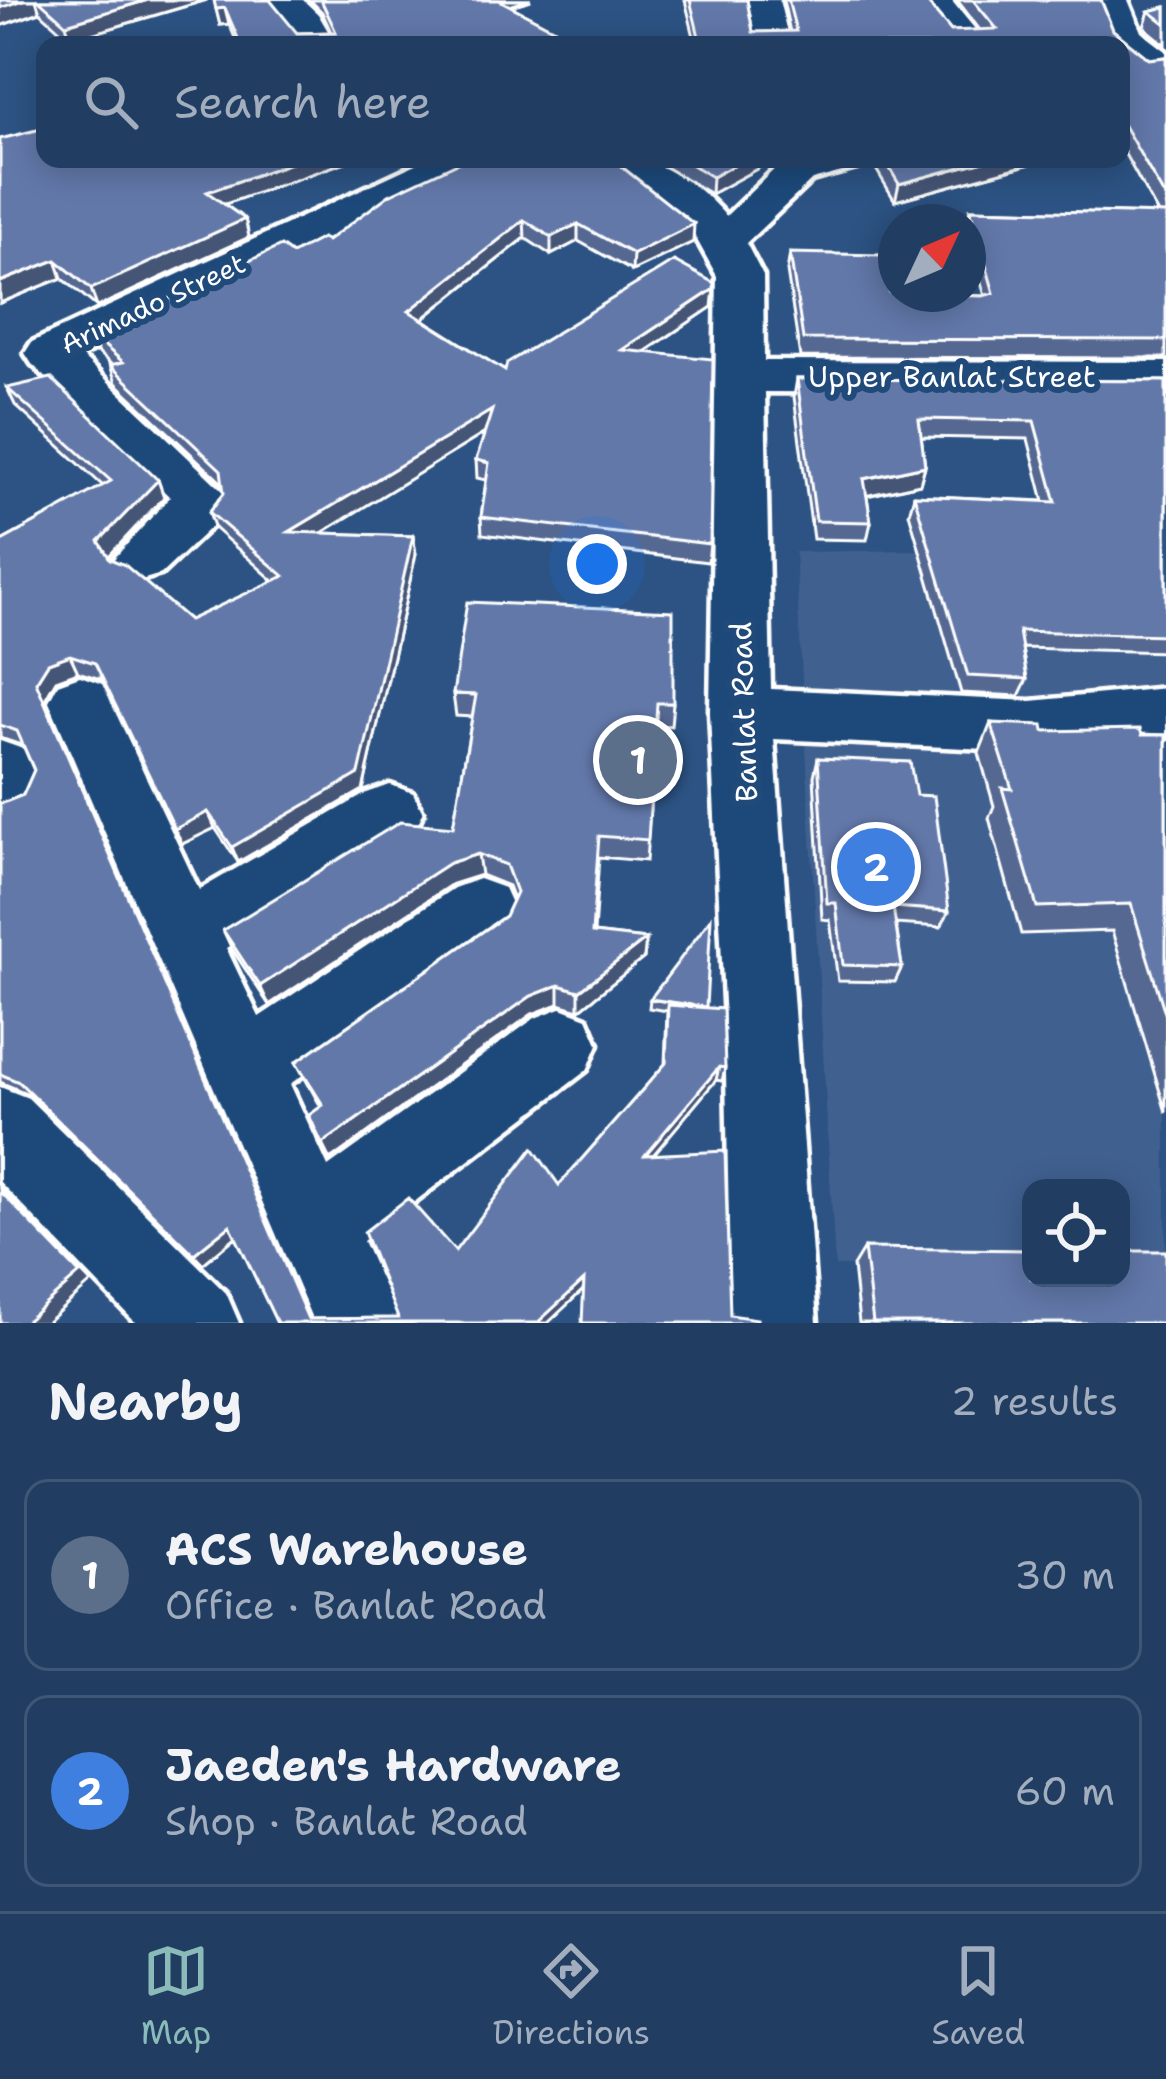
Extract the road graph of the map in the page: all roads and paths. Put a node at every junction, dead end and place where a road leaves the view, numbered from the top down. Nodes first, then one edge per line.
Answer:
1 (282, 0) edge
2 (762, 0) edge
3 (932, 0) edge
4 (1111, 0) edge
5 (313, 36) edge
6 (770, 36) edge
7 (962, 36) edge
8 (1125, 36) edge
9 (1130, 41) edge
10 (1162, 64) edge
11 (1130, 75) edge
12 (441, 168) edge
13 (633, 168) edge
14 (793, 168) edge
15 (726, 238) junction
16 (738, 376) junction
17 (1166, 378) edge
18 (141, 560) dead end
19 (80, 701) dead end
20 (741, 713) junction
21 (1166, 713) edge
22 (0, 768) edge
23 (0, 793) edge
24 (390, 813) dead end
25 (478, 910) dead end
26 (184, 935) junction
27 (561, 1044) dead end
28 (244, 1071) junction
29 (0, 1126) edge
30 (314, 1227) junction
31 (196, 1323) edge
32 (357, 1323) edge
33 (774, 1323) edge

1 - 5 street
2 - 6 street
3 - 7 street
4 - 8 street
9 - 10 street
10 - 11 street
12 - 18 street, Arimado Street
13 - 15 street
14 - 15 street
15 - 16 street, Banlat Road
16 - 17 street, Upper Banlat Street
16 - 20 street, Banlat Road
19 - 26 street
20 - 21 street
20 - 33 street, Banlat Road
22 - 23 street
24 - 26 street
25 - 28 street
26 - 28 street
27 - 30 street
28 - 30 street
29 - 31 street
30 - 32 street

